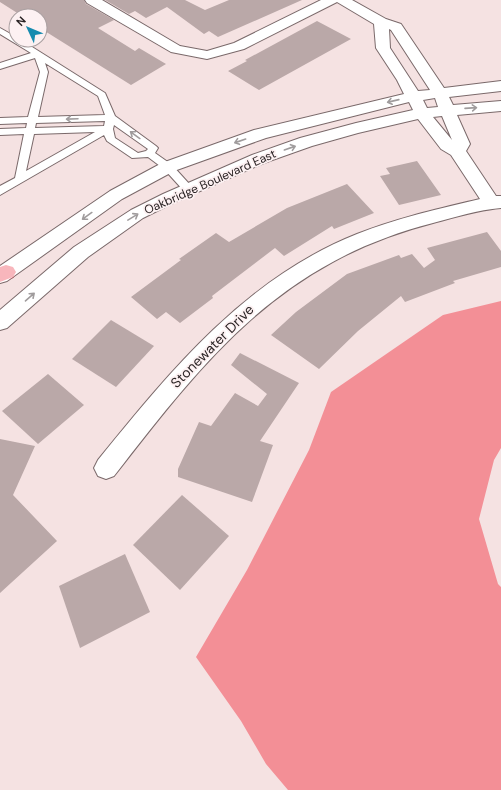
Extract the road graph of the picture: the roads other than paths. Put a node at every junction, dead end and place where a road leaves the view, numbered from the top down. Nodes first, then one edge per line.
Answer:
1 (92, 0) edge
2 (332, 0) edge
3 (342, 0) edge
4 (381, 22) junction
5 (0, 30) edge
6 (38, 54) junction
7 (417, 57) junction
8 (392, 61) junction
9 (0, 66) edge
10 (501, 86) edge
11 (440, 93) junction
12 (415, 96) junction
13 (501, 106) edge
14 (446, 110) junction
15 (422, 113) junction
16 (111, 118) junction
17 (32, 120) junction
18 (0, 121) edge
19 (108, 129) junction
20 (0, 132) edge
21 (30, 132) junction
22 (457, 151) junction
23 (150, 154) junction
24 (168, 167) junction
25 (20, 180) junction
26 (188, 189) junction
27 (0, 191) edge
28 (496, 203) edge
29 (2, 274) edge
30 (0, 322) edge
31 (106, 468) dead end

1 - 2 street
3 - 4 street
4 - 7 street
4 - 8 street
5 - 6 lane
6 - 9 lane
6 - 16 lane
6 - 17 lane
7 - 8 street
7 - 11 street
8 - 12 street
10 - 11 street, Oakbridge Boulevard East
11 - 12 street, Oakbridge Boulevard East
11 - 14 street
12 - 15 street
12 -> 24 street, Oakbridge Boulevard East
14 -> 13 street, Oakbridge Boulevard East
14 - 15 street, Oakbridge Boulevard East
14 - 22 street
15 - 22 street
26 -> 15 street, Oakbridge Boulevard East
16 -> 17 lane
16 - 19 lane
23 -> 16 lane
17 - 18 lane
17 - 21 lane
19 - 21 lane
19 - 23 lane
19 - 25 lane
20 - 21 lane
21 - 25 lane
22 - 28 street
23 - 24 lane
24 - 26 lane
24 -> 29 street, Oakbridge Boulevard East
25 - 27 lane
30 -> 26 street, Oakbridge Boulevard East
28 - 31 street, Stonewater Drive

